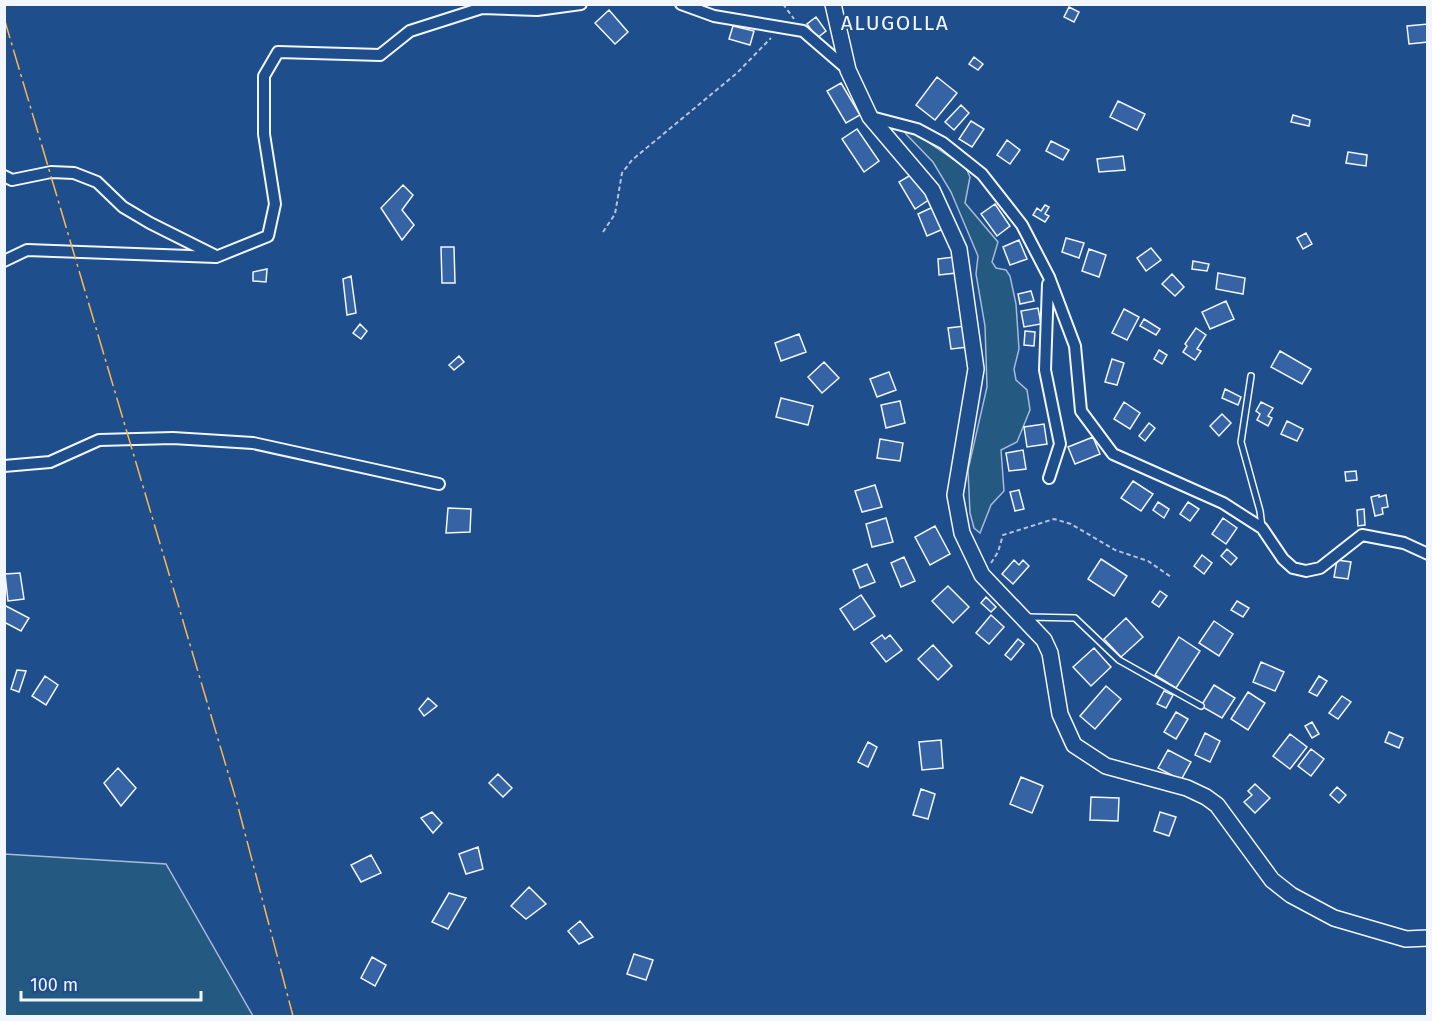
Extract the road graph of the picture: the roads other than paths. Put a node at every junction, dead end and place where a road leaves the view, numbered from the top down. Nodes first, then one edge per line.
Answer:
1 (581, 4) edge
2 (681, 4) edge
3 (833, 4) edge
4 (848, 70) junction
5 (870, 117) junction
6 (4, 176) edge
7 (216, 257) junction
8 (4, 261) edge
9 (1049, 277) junction
10 (1251, 376) dead end
11 (4, 466) edge
12 (1049, 478) dead end
13 (439, 484) dead end
14 (1262, 528) junction
15 (1428, 554) edge
16 (1021, 617) junction
17 (1201, 706) dead end
18 (1428, 938) edge

1 - 7 street
2 - 4 street
3 - 4 main road
4 - 5 main road
5 - 9 street
5 - 16 main road
6 - 7 street
7 - 8 street
9 - 12 street
9 - 14 street
10 - 14 lane
11 - 13 street
14 - 15 street
16 - 17 lane
16 - 18 main road

